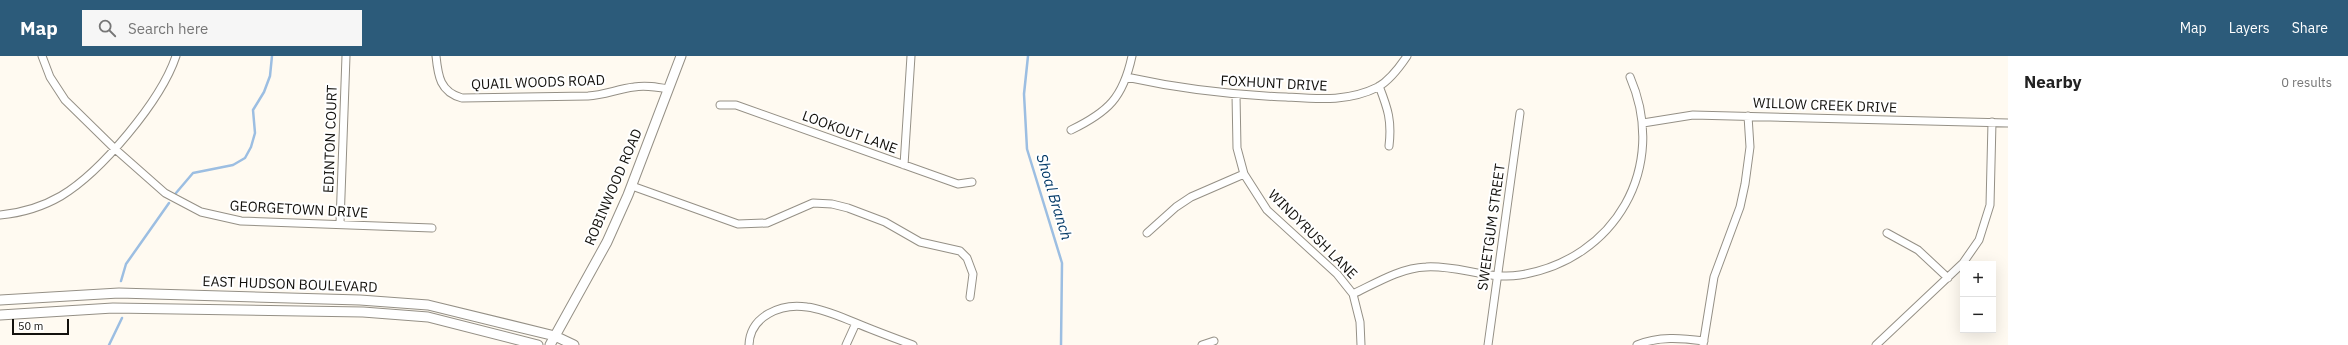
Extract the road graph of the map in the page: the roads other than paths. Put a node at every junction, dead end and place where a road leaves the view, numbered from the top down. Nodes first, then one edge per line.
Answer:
1 (42, 56) edge
2 (176, 56) edge
3 (346, 56) edge
4 (436, 56) edge
5 (681, 56) edge
6 (910, 56) edge
7 (1132, 56) edge
8 (1407, 56) edge
9 (1126, 77) junction
10 (1630, 78) dead end
11 (1379, 86) junction
12 (668, 89) junction
13 (1236, 95) junction
14 (720, 105) dead end
15 (1520, 113) dead end
16 (1748, 116) junction
17 (1992, 122) junction
18 (1643, 123) junction
19 (2008, 123) edge
20 (1071, 130) dead end
21 (1389, 146) dead end
22 (114, 148) junction
23 (904, 165) junction
24 (1244, 174) junction
25 (972, 182) dead end
26 (632, 186) junction
27 (0, 215) edge
28 (340, 223) junction
29 (432, 228) dead end
30 (1148, 233) dead end
31 (1887, 233) dead end
32 (1498, 276) junction
33 (1948, 278) junction
34 (1353, 294) junction
35 (970, 297) dead end
36 (0, 300) edge
37 (0, 315) edge
38 (856, 324) junction
39 (555, 336) junction
40 (1214, 340) dead end
41 (1703, 343) edge
42 (538, 345) edge
43 (550, 345) edge
44 (574, 345) edge
45 (749, 345) edge
46 (846, 345) edge
47 (913, 345) edge
48 (1202, 345) edge
49 (1361, 345) edge
50 (1488, 345) edge
51 (1637, 345) edge
52 (1876, 345) edge

1 - 22 street, GEORGETOWN DRIVE
2 - 22 street
3 - 28 street, EDINTON COURT
4 - 12 street, QUAIL WOODS ROAD
5 - 12 main road, ROBINWOOD ROAD
6 - 23 street
7 - 9 street
8 - 11 street, FOXHUNT DRIVE
9 - 13 street, FOXHUNT DRIVE
9 - 20 street
10 - 18 street
11 - 13 street, FOXHUNT DRIVE
11 - 21 street
12 - 26 main road, ROBINWOOD ROAD
13 - 24 street, WINDYRUSH LANE
14 - 23 street, LOOKOUT LANE
15 - 32 street, SWEETGUM STREET
16 - 17 street, WILLOW CREEK DRIVE
16 - 18 street, WILLOW CREEK DRIVE
16 - 41 street
17 - 19 street, WILLOW CREEK DRIVE
17 - 33 street
18 - 32 street
22 - 27 street
22 - 28 street, GEORGETOWN DRIVE
23 - 25 street, LOOKOUT LANE
24 - 30 street
24 - 34 street, WINDYRUSH LANE
26 - 35 street
26 - 39 main road, ROBINWOOD ROAD
28 - 29 street, GEORGETOWN DRIVE
31 - 33 street
32 - 34 street
32 - 50 street, SWEETGUM STREET
33 - 52 street
34 - 49 street, WINDYRUSH LANE
36 - 39 main road, EAST HUDSON BOULEVARD
37 - 42 main road, EAST HUDSON BOULEVARD
38 - 45 street
38 - 46 street
38 - 47 street
39 - 43 main road, ROBINWOOD ROAD
39 - 44 main road, EAST HUDSON BOULEVARD
40 - 48 street
41 - 51 street

